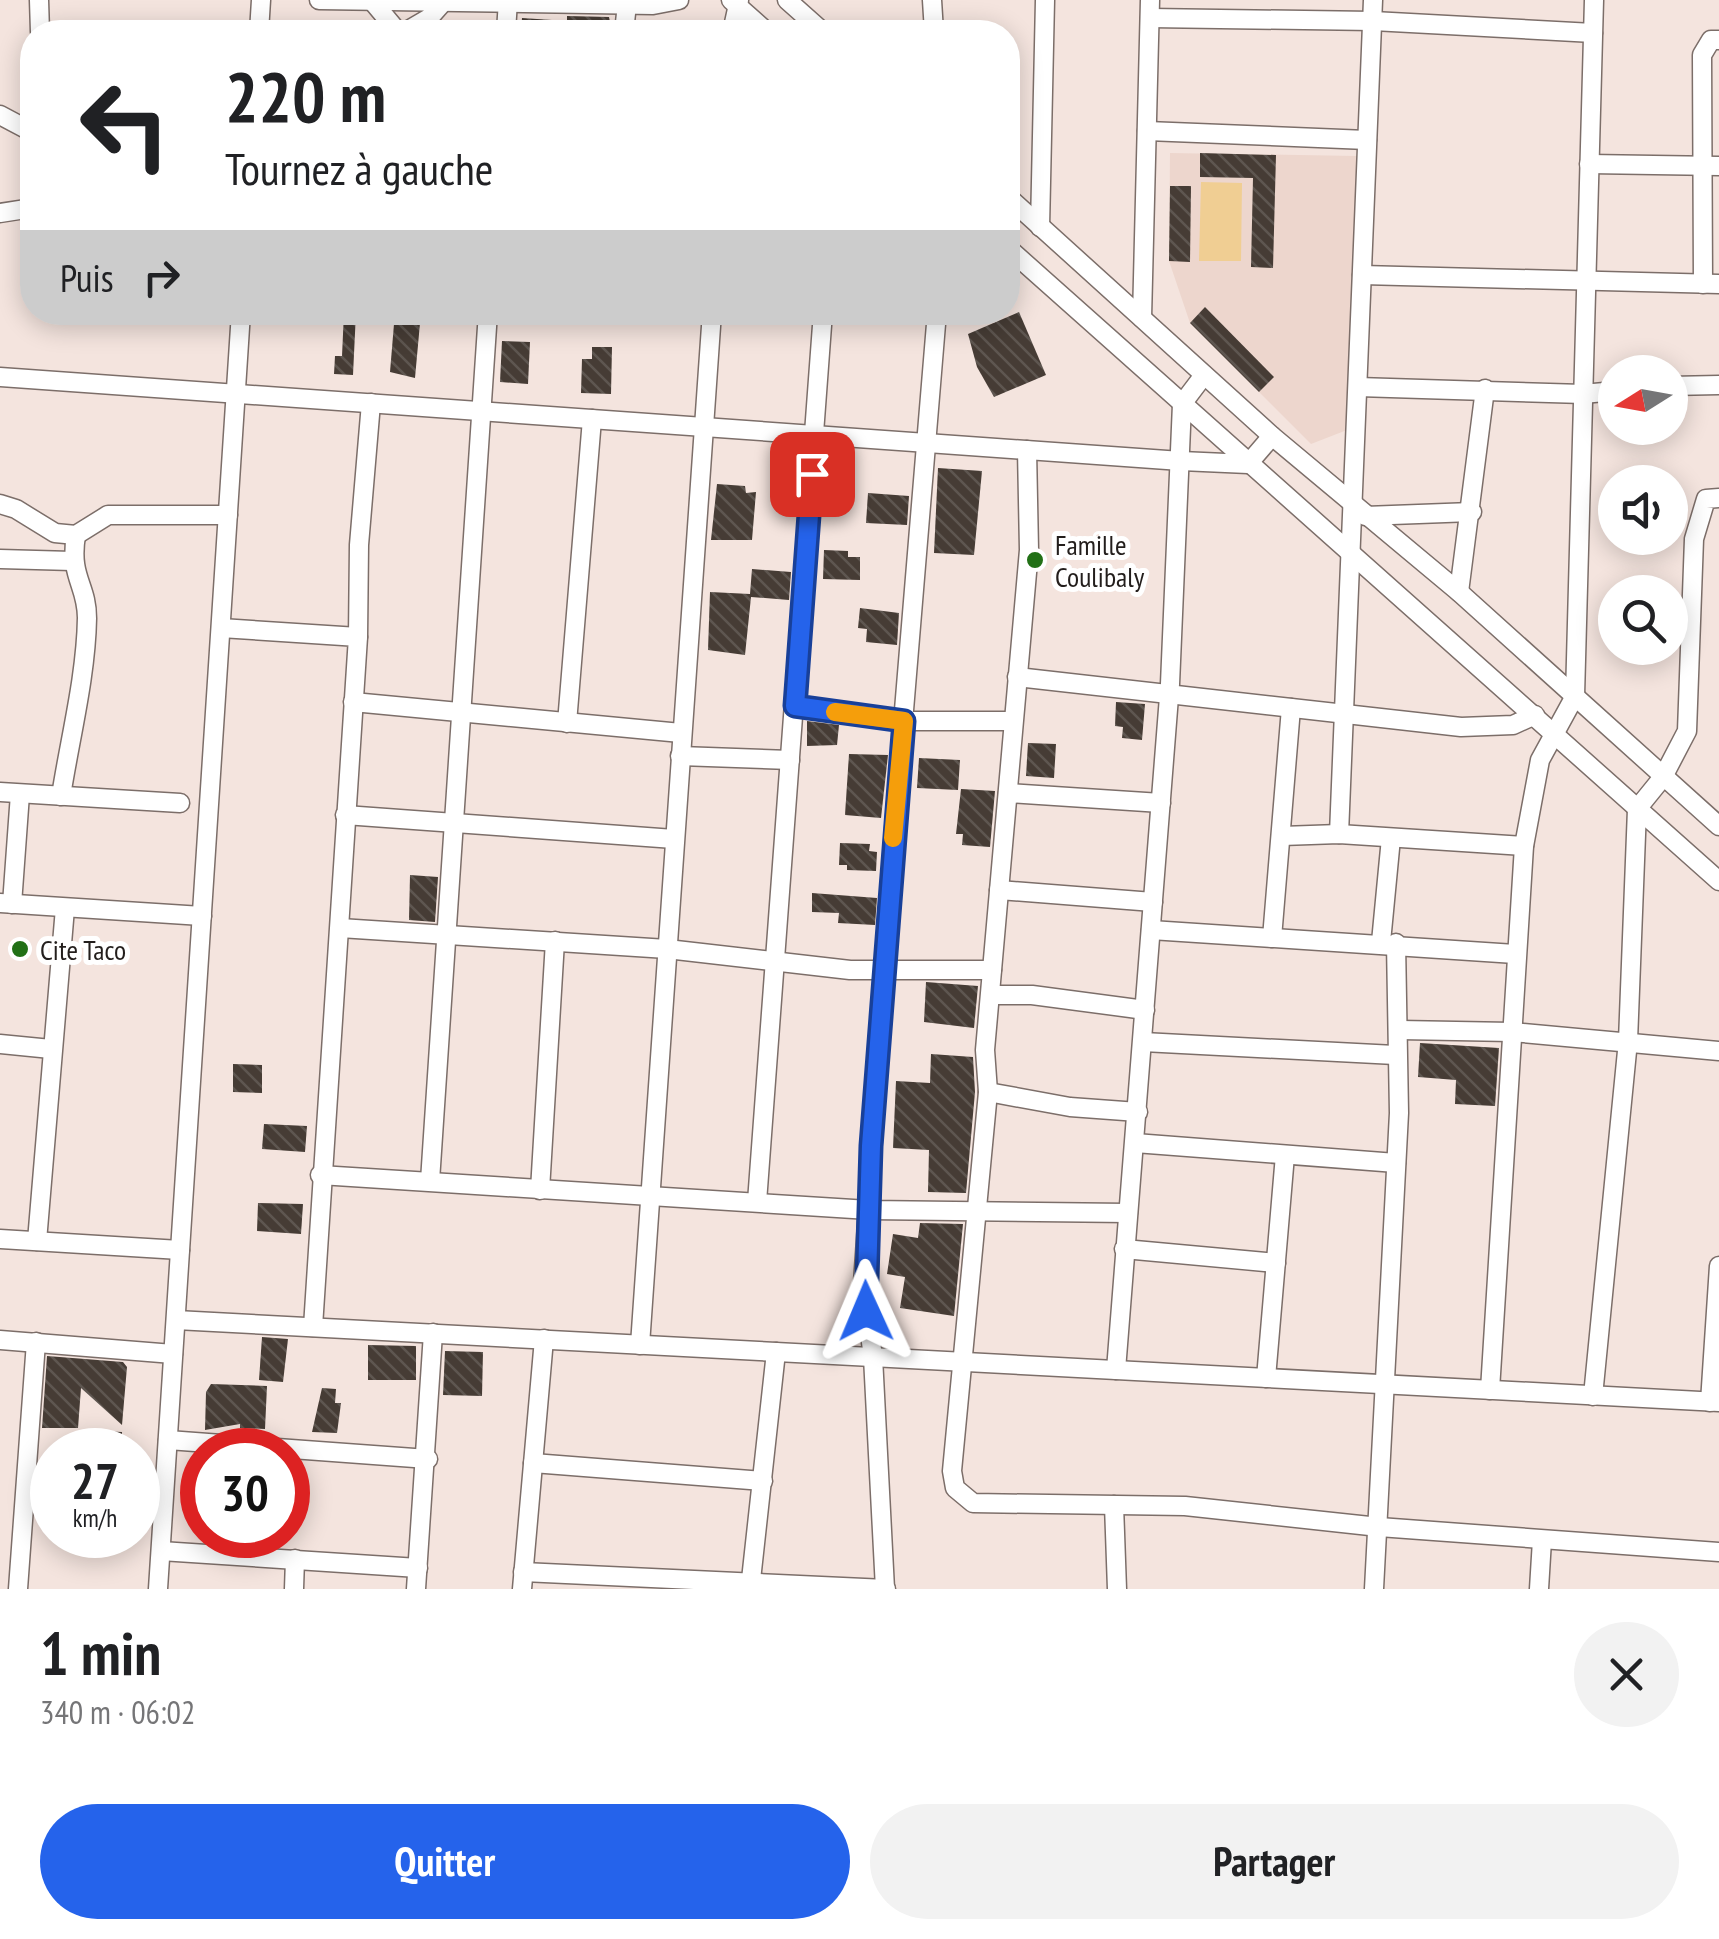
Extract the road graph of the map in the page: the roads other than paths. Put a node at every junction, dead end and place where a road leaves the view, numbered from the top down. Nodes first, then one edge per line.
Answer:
1 (320, 0) edge
2 (444, 0) edge
3 (508, 0) edge
4 (679, 0) edge
5 (787, 0) edge
6 (1045, 0) edge
7 (1373, 0) edge
8 (1594, 0) edge
9 (373, 2) edge
10 (735, 2) edge
11 (627, 4) junction
12 (1150, 9) edge
13 (425, 20) edge
14 (625, 20) edge
15 (754, 20) edge
16 (810, 20) edge
17 (1372, 21) junction
18 (1593, 33) junction
19 (1719, 40) edge
20 (1147, 131) junction
21 (1368, 140) junction
22 (1590, 164) junction
23 (1711, 166) edge
24 (1020, 209) edge
25 (1040, 227) junction
26 (1020, 259) edge
27 (1362, 274) junction
28 (1586, 282) junction
29 (1711, 284) edge
30 (1142, 318) junction
31 (240, 325) edge
32 (487, 325) edge
33 (711, 325) edge
34 (822, 325) edge
35 (936, 325) edge
36 (1204, 375) junction
37 (0, 376) edge
38 (1719, 385) edge
39 (1688, 386) edge
40 (1358, 387) junction
41 (1485, 389) junction
42 (1598, 393) edge
43 (236, 394) junction
44 (1583, 394) junction
45 (371, 403) junction
46 (1182, 404) junction
47 (481, 411) junction
48 (592, 419) junction
49 (705, 427) junction
50 (814, 435) junction
51 (1272, 436) junction
52 (926, 443) junction
53 (1027, 450) junction
54 (1181, 461) junction
55 (1248, 464) junction
56 (1719, 498) edge
57 (0, 504) edge
58 (1359, 510) junction
59 (1472, 512) junction
60 (228, 514) junction
61 (76, 535) junction
62 (1348, 555) junction
63 (0, 560) edge
64 (72, 561) junction
65 (1459, 592) junction
66 (220, 628) junction
67 (358, 637) junction
68 (1017, 677) junction
69 (1169, 694) junction
70 (1575, 696) junction
71 (353, 702) junction
72 (795, 706) junction
73 (1291, 708) junction
74 (1342, 712) junction
75 (461, 714) junction
76 (1534, 715) junction
77 (1013, 720) junction
78 (904, 721) junction
79 (567, 723) junction
80 (1554, 732) junction
81 (681, 734) junction
82 (680, 756) junction
83 (790, 760) junction
84 (1662, 777) junction
85 (0, 792) edge
86 (1008, 793) junction
87 (20, 794) junction
88 (60, 796) junction
89 (180, 803) dead end
90 (1161, 803) junction
91 (1637, 809) junction
92 (346, 815) junction
93 (454, 824) junction
94 (1719, 826) edge
95 (1338, 834) junction
96 (1282, 836) junction
97 (1391, 838) junction
98 (674, 839) junction
99 (1524, 846) junction
100 (1719, 882) edge
101 (999, 890) junction
102 (1153, 902) junction
103 (6, 903) edge
104 (65, 908) junction
105 (202, 916) junction
106 (340, 928) junction
107 (1151, 930) junction
108 (446, 934) junction
109 (1272, 938) junction
110 (555, 941) junction
111 (1389, 942) junction
112 (667, 949) junction
113 (1515, 954) junction
114 (776, 959) junction
115 (884, 967) junction
116 (992, 970) junction
117 (991, 994) junction
118 (1145, 1010) junction
119 (1400, 1030) junction
120 (1512, 1032) junction
121 (1628, 1041) junction
122 (1143, 1042) junction
123 (0, 1044) edge
124 (52, 1049) junction
125 (1719, 1051) edge
126 (1395, 1054) junction
127 (988, 1092) junction
128 (1138, 1112) junction
129 (1135, 1144) junction
130 (1286, 1155) junction
131 (1396, 1163) junction
132 (320, 1175) junction
133 (430, 1181) junction
134 (540, 1190) junction
135 (649, 1194) junction
136 (758, 1202) junction
137 (869, 1210) junction
138 (974, 1212) junction
139 (1128, 1213) junction
140 (0, 1239) edge
141 (38, 1241) junction
142 (1124, 1249) junction
143 (180, 1250) junction
144 (1276, 1264) junction
145 (1719, 1266) edge
146 (176, 1320) junction
147 (313, 1327) junction
148 (433, 1333) junction
149 (544, 1339) junction
150 (0, 1340) edge
151 (36, 1342) junction
152 (640, 1344) junction
153 (776, 1352) junction
154 (173, 1354) junction
155 (874, 1357) junction
156 (963, 1362) junction
157 (1116, 1370) junction
158 (1266, 1378) junction
159 (1384, 1384) junction
160 (1490, 1390) junction
161 (1593, 1396) junction
162 (1714, 1402) edge
163 (168, 1440) junction
164 (428, 1459) junction
165 (533, 1463) junction
166 (763, 1482) junction
167 (1114, 1505) junction
168 (1379, 1527) junction
169 (1542, 1540) junction
170 (161, 1551) junction
171 (1719, 1552) edge
172 (295, 1559) junction
173 (418, 1568) junction
174 (523, 1580) edge
175 (751, 1587) edge
176 (18, 1589) edge
177 (158, 1589) edge
178 (294, 1589) edge
179 (416, 1589) edge
180 (886, 1589) edge
181 (1118, 1589) edge
182 (1374, 1589) edge
183 (1539, 1589) edge

1 - 9 street
2 - 3 street
2 - 9 street
2 - 13 street
3 - 11 street
4 - 11 street
5 - 16 street
6 - 25 street
7 - 17 street
8 - 18 street
10 - 15 street
11 - 14 street
12 - 17 street
12 - 20 street
17 - 18 street
17 - 21 street
18 - 22 street
19 - 23 street
20 - 21 street
20 - 30 street
21 - 27 street
22 - 23 street
22 - 28 street
23 - 29 street
24 - 25 street
25 - 30 street
26 - 46 street
27 - 28 street
27 - 40 street
28 - 29 street
28 - 44 street
30 - 36 street
31 - 43 street
32 - 47 street
33 - 49 street
34 - 50 street
35 - 52 street
36 - 46 street
36 - 51 street
37 - 43 street
38 - 39 street
40 - 41 street
40 - 58 street
41 - 44 street
41 - 59 street
42 - 44 street
43 - 45 street
43 - 60 street
44 - 70 street
45 - 47 street
45 - 67 street
46 - 54 street
46 - 55 street
47 - 48 street
47 - 75 street
48 - 49 street
48 - 79 street
49 - 50 street
49 - 81 street
50 - 52 street
50 - 72 street
51 - 55 street
51 - 58 street
52 - 53 street
52 - 78 street
53 - 54 street
53 - 68 street
54 - 55 street
54 - 69 street
55 - 62 street
56 - 84 street
57 - 61 street
58 - 59 street
58 - 62 street
58 - 65 street
59 - 65 street
60 - 61 street
60 - 66 street
61 - 64 street
62 - 74 street
62 - 76 street
63 - 64 street
64 - 88 street
65 - 70 street
66 - 67 street
66 - 105 street
67 - 71 street
68 - 69 street
68 - 77 street
69 - 73 street
69 - 90 street
70 - 80 street
70 - 84 street
71 - 75 street
71 - 92 street
72 - 78 street
72 - 83 street
73 - 74 street
73 - 96 street
74 - 76 street
74 - 95 street
75 - 79 street
75 - 93 street
76 - 80 street
77 - 78 street
77 - 86 street
78 - 115 street
79 - 81 street
80 - 91 street
80 - 99 street
81 - 82 street
82 - 83 street
82 - 98 street
83 - 114 street
84 - 91 street
84 - 94 street
85 - 87 street
86 - 90 street
86 - 101 street
87 - 88 street
87 - 103 street
88 - 89 street
90 - 102 street
91 - 100 street
91 - 121 street
92 - 93 street
92 - 106 street
93 - 98 street
93 - 108 street
95 - 96 street
95 - 97 street
96 - 109 street
97 - 99 street
97 - 111 street
98 - 112 street
99 - 113 street
101 - 102 street
101 - 116 street
102 - 107 street
103 - 104 street
104 - 105 street
104 - 124 street
105 - 143 street
106 - 108 street
106 - 132 street
107 - 109 street
107 - 118 street
108 - 110 street
108 - 133 street
109 - 111 street
110 - 112 street
110 - 134 street
111 - 113 street
111 - 119 street
112 - 114 street
112 - 135 street
113 - 120 street
114 - 115 street
114 - 136 street
115 - 116 street
115 - 137 street
116 - 117 street
117 - 118 street
117 - 127 street
118 - 122 street
119 - 120 street
119 - 126 street
120 - 121 street
120 - 160 street
121 - 125 street
121 - 161 street
122 - 126 street
122 - 128 street
123 - 124 street
124 - 141 street
126 - 131 street
127 - 128 street
127 - 138 street
128 - 129 street
129 - 130 street
129 - 139 street
130 - 131 street
130 - 144 street
131 - 159 street
132 - 133 street
132 - 147 street
133 - 134 street
134 - 135 street
135 - 136 street
135 - 152 street
136 - 137 street
137 - 138 street
137 - 155 street
138 - 139 street
138 - 156 street
139 - 142 street
140 - 141 street
141 - 143 street
142 - 144 street
142 - 157 street
143 - 146 street
144 - 158 street
145 - 162 street
146 - 147 street
146 - 154 street
147 - 148 street
148 - 149 street
148 - 164 street
149 - 152 street
149 - 165 street
150 - 151 street
151 - 154 street
151 - 176 street
152 - 153 street
153 - 155 street
153 - 166 street
154 - 163 street
155 - 156 street
155 - 180 street
156 - 157 street
156 - 167 street
157 - 158 street
158 - 159 street
159 - 160 street
159 - 168 street
160 - 161 street
161 - 162 street
163 - 164 street
163 - 170 street
164 - 173 street
165 - 166 street
165 - 174 street
166 - 175 street
167 - 168 street
167 - 181 street
168 - 169 street
168 - 182 street
169 - 171 street
169 - 183 street
170 - 172 street
170 - 177 street
172 - 173 street
172 - 178 street
173 - 179 street
174 - 175 street
175 - 180 street

